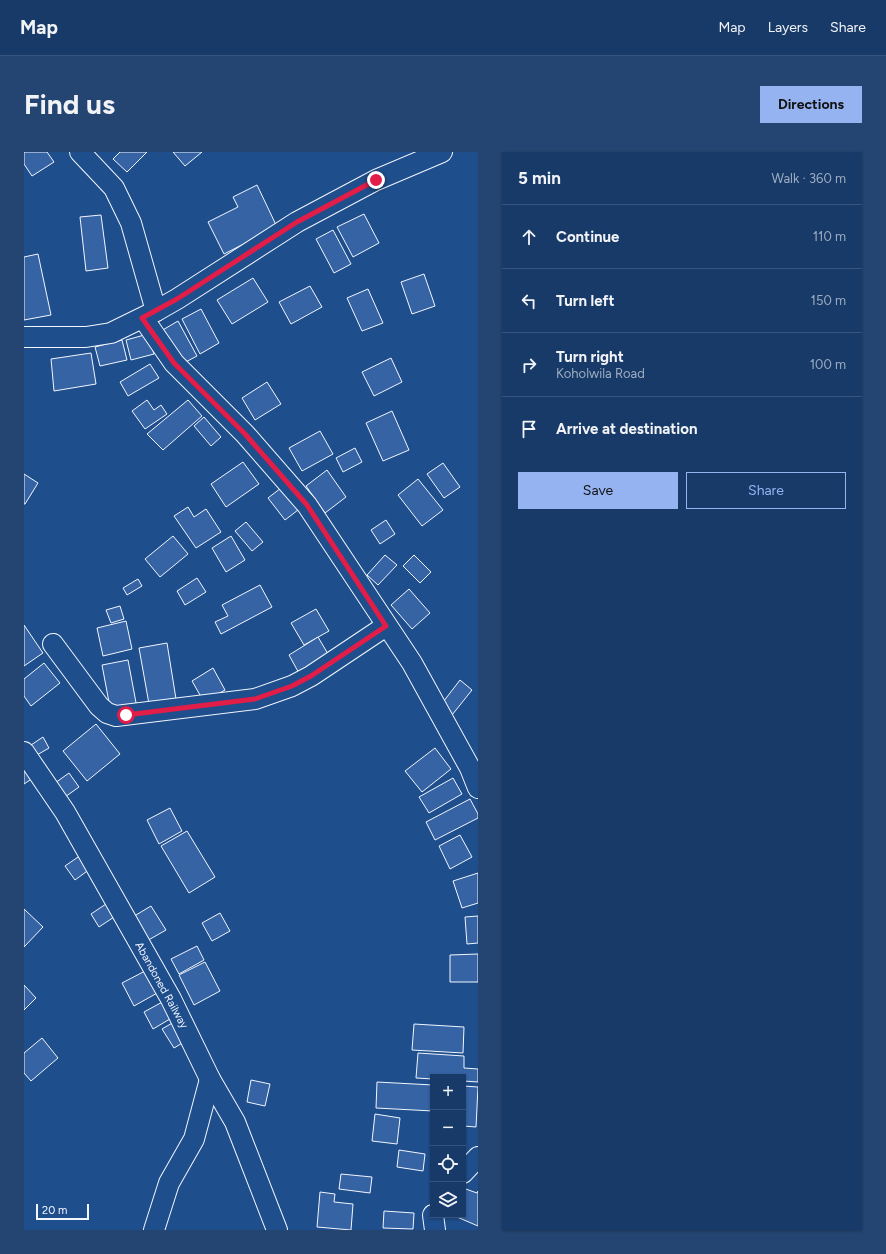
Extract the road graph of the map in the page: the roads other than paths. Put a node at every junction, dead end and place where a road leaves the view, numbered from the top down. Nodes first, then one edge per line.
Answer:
1 (80, 152) edge
2 (442, 152) edge
3 (149, 315) junction
4 (24, 337) edge
5 (386, 626) junction
6 (53, 644) dead end
7 (24, 752) edge
8 (478, 788) edge
9 (210, 1079) junction
10 (478, 1157) edge
11 (466, 1170) edge
12 (433, 1218) edge
13 (154, 1230) edge
14 (276, 1230) edge
15 (435, 1230) edge

1 - 3 street
2 - 3 street
3 - 4 street
3 - 5 street
5 - 6 street
5 - 8 street
7 - 9 street, Abandoned Railway
9 - 13 street
9 - 14 street, Abandoned Railway
10 - 11 street
12 - 15 street

